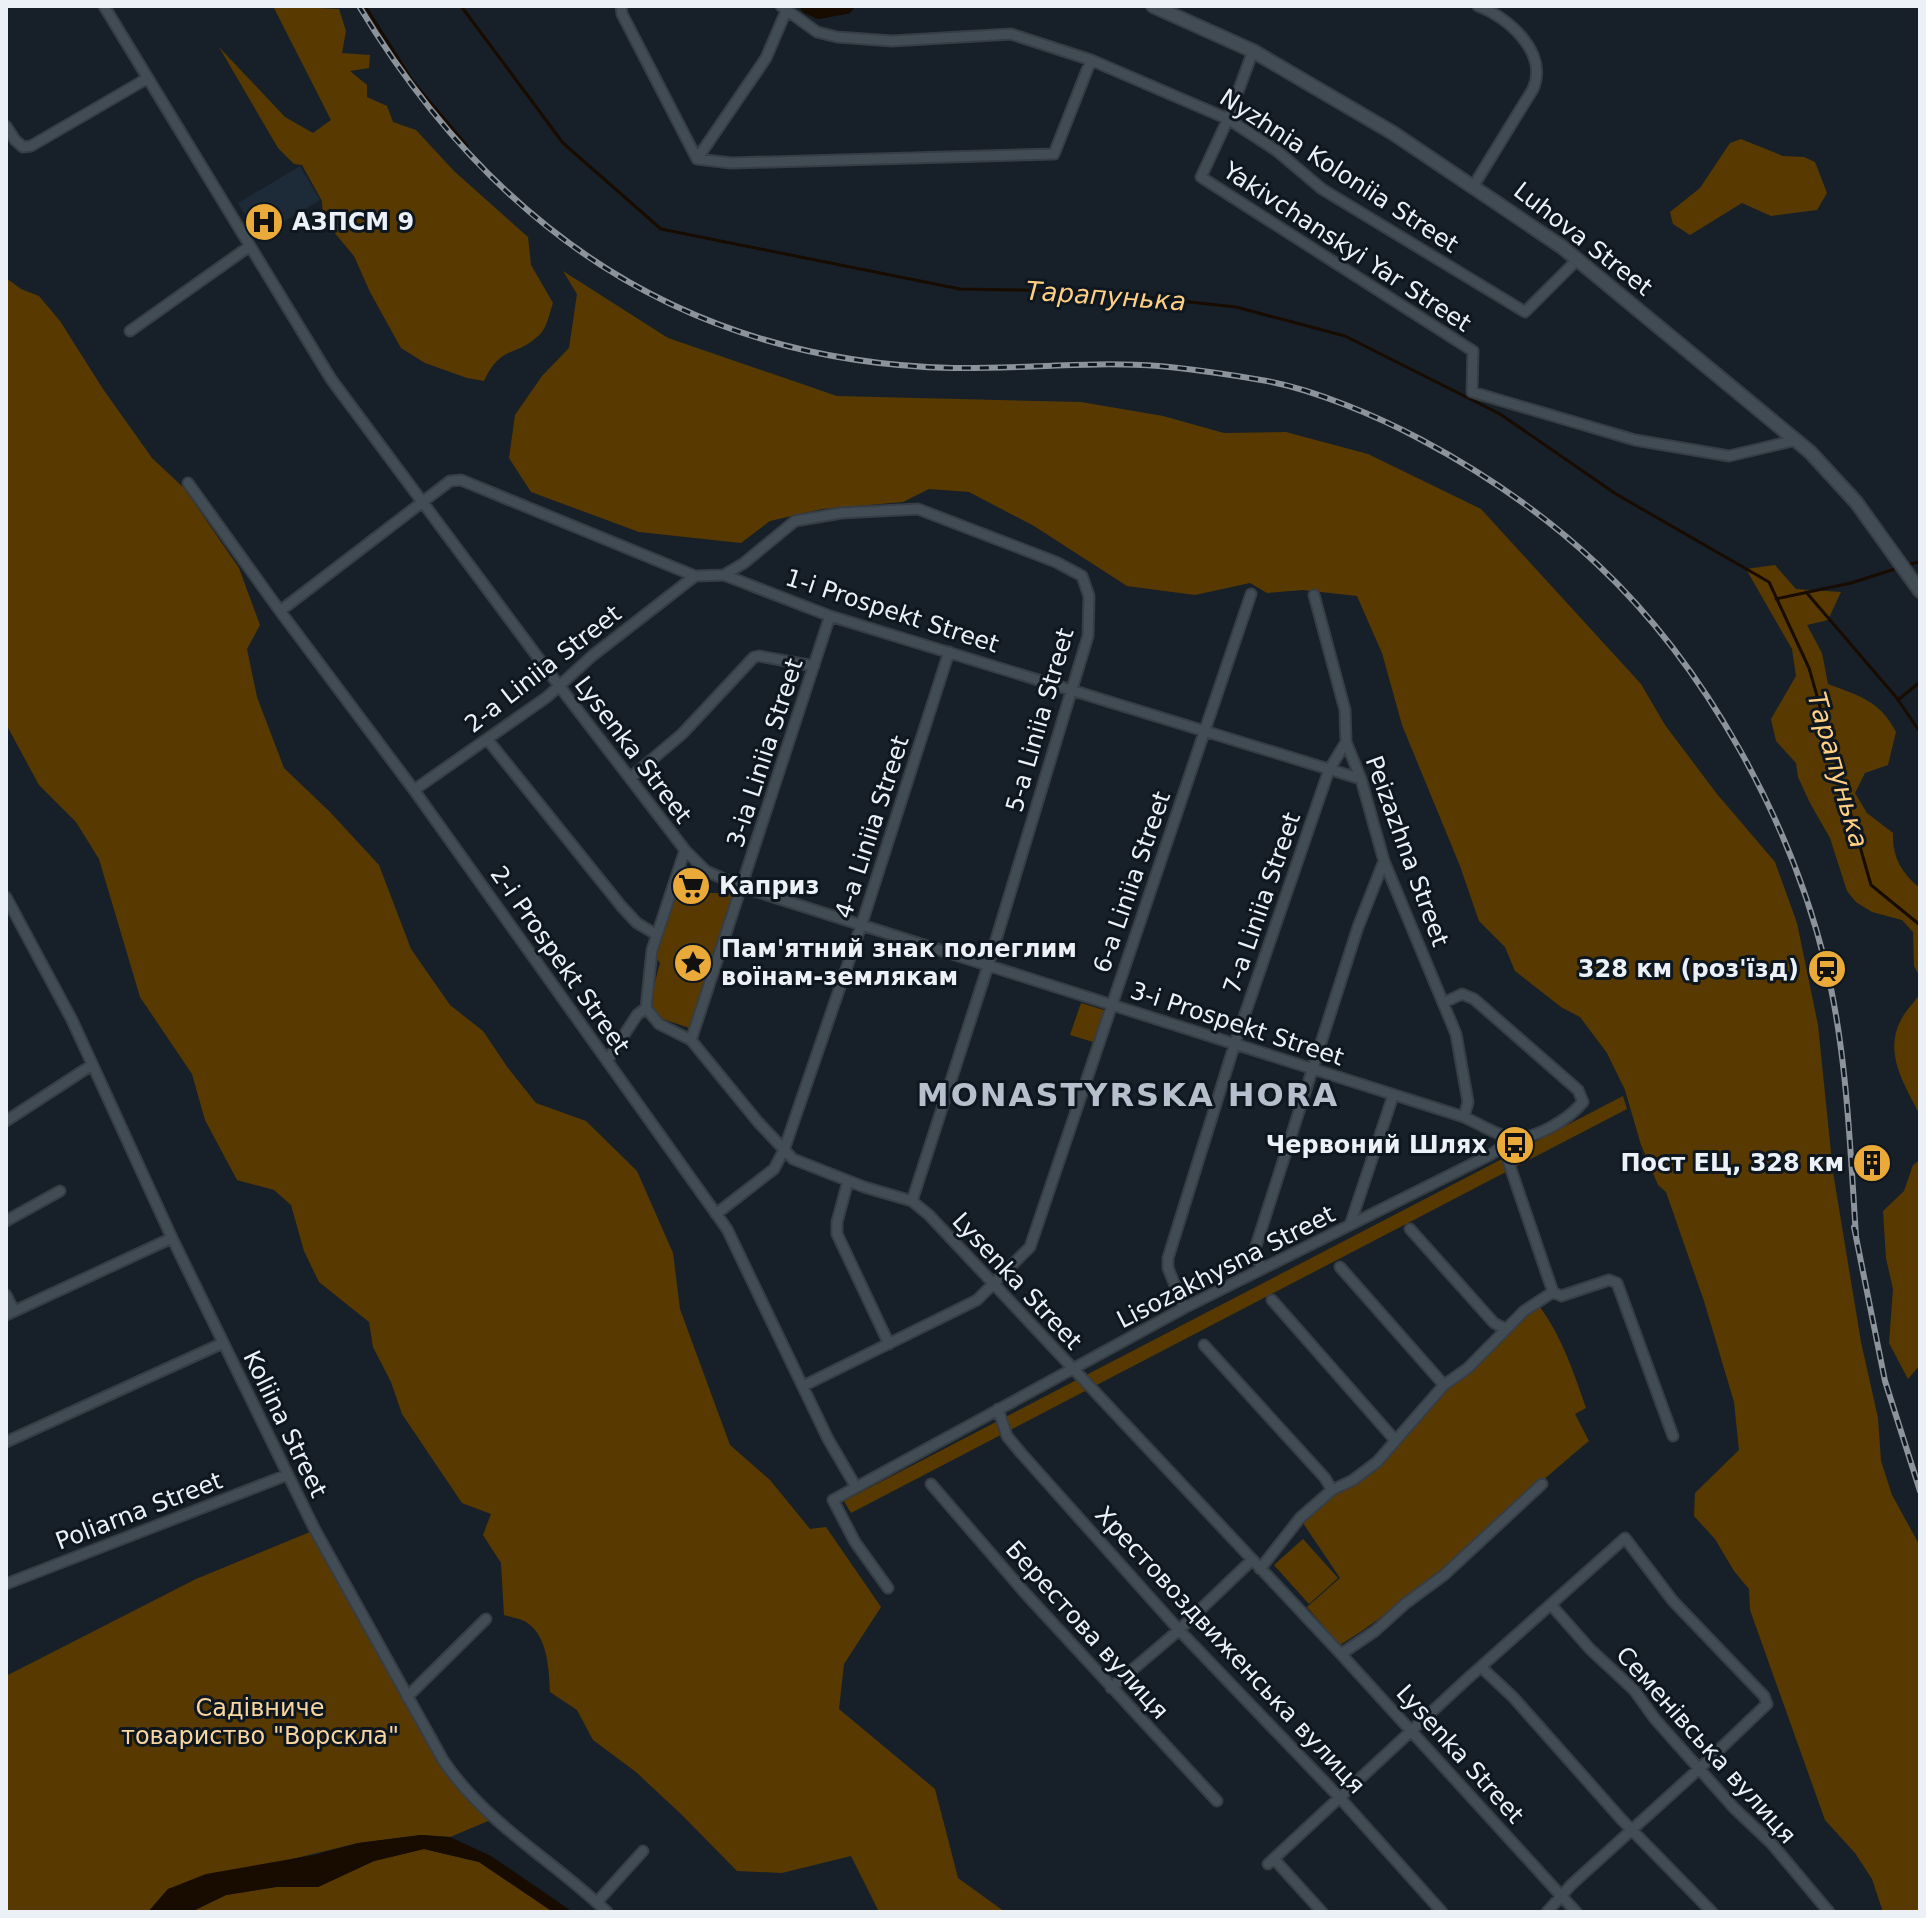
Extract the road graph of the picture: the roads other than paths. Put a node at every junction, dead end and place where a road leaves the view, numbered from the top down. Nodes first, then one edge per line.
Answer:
1 (104, 6) edge
2 (621, 6) edge
3 (1153, 6) edge
4 (1478, 6) edge
5 (784, 8) edge
6 (1253, 51) junction
7 (1091, 60) junction
8 (148, 78) junction
9 (1228, 119) junction
10 (6, 126) edge
11 (697, 159) junction
12 (1474, 185) junction
13 (250, 246) junction
14 (1578, 259) junction
15 (130, 331) dead end
16 (1796, 440) junction
17 (188, 483) dead end
18 (422, 502) junction
19 (724, 575) junction
20 (695, 576) junction
21 (1920, 591) edge
22 (1251, 594) dead end
23 (1314, 595) dead end
24 (280, 611) junction
25 (830, 616) junction
26 (949, 652) junction
27 (814, 666) junction
28 (560, 687) junction
29 (1071, 690) junction
30 (1204, 731) junction
31 (487, 739) junction
32 (1346, 742) junction
33 (1329, 770) junction
34 (630, 778) junction
35 (1361, 779) junction
36 (414, 790) junction
37 (685, 850) junction
38 (1384, 861) junction
39 (742, 887) junction
40 (6, 897) edge
41 (862, 923) junction
42 (657, 935) junction
43 (988, 966) junction
44 (1443, 1003) junction
45 (1112, 1004) junction
46 (646, 1008) junction
47 (691, 1040) junction
48 (1235, 1043) junction
49 (607, 1061) junction
50 (92, 1065) junction
51 (1313, 1070) junction
52 (1393, 1096) junction
53 (1464, 1117) junction
54 (6, 1121) edge
55 (1506, 1142) junction
56 (784, 1150) junction
57 (848, 1181) junction
58 (60, 1191) dead end
59 (912, 1201) junction
60 (716, 1214) junction
61 (6, 1221) edge
62 (1350, 1225) junction
63 (1410, 1229) dead end
64 (172, 1238) junction
65 (1340, 1267) dead end
66 (1262, 1268) junction
67 (994, 1286) junction
68 (1557, 1294) junction
69 (6, 1295) edge
70 (1272, 1300) dead end
71 (1184, 1308) junction
72 (10, 1313) edge
73 (1506, 1329) junction
74 (223, 1343) junction
75 (889, 1344) junction
76 (1204, 1345) dead end
77 (1072, 1369) junction
78 (1444, 1385) junction
79 (803, 1386) junction
80 (998, 1409) junction
81 (1673, 1436) dead end
82 (1395, 1440) junction
83 (6, 1442) edge
84 (287, 1475) junction
85 (931, 1484) dead end
86 (1542, 1484) dead end
87 (856, 1487) junction
88 (1332, 1490) junction
89 (1252, 1560) junction
90 (1260, 1569) junction
91 (6, 1584) edge
92 (888, 1588) dead end
93 (1552, 1606) junction
94 (486, 1619) dead end
95 (1179, 1630) junction
96 (1341, 1654) junction
97 (1482, 1668) junction
98 (1111, 1688) junction
99 (407, 1697) junction
100 (1412, 1731) junction
101 (1700, 1768) junction
102 (1340, 1798) junction
103 (1217, 1801) dead end
104 (1633, 1831) junction
105 (643, 1851) dead end
106 (1562, 1896) junction
107 (597, 1902) junction
108 (607, 1912) edge
109 (1322, 1912) edge
110 (1442, 1912) edge
111 (1547, 1912) edge
112 (1576, 1912) edge
113 (1712, 1912) edge
114 (1829, 1912) edge

1 - 8 street, Lysenka Street
2 - 11 street
3 - 6 street, Luhova Street
4 - 12 street
5 - 7 street, Nyzhnia Koloniia Street
5 - 11 street
6 - 9 street, Yakivchanskyi Yar Street
6 - 12 street, Luhova Street
7 - 9 street, Nyzhnia Koloniia Street
7 - 11 street
8 - 10 street
8 - 13 street, Lysenka Street
9 - 14 street, Nyzhnia Koloniia Street
9 - 16 street, Yakivchanskyi Yar Street
12 - 14 street, Luhova Street
13 - 15 street
13 - 18 street, Lysenka Street
14 - 16 street, Luhova Street
16 - 21 street, Luhova Street
17 - 24 street, 2-i Prospekt Street
18 - 20 street, 1-i Prospekt Street
18 - 24 street
18 - 28 street, Lysenka Street
19 - 20 street, 1-i Prospekt Street
19 - 25 street, 1-i Prospekt Street
19 - 29 street, 5-a Liniia Street
20 - 28 street, 2-a Liniia Street
22 - 30 street, 6-a Liniia Street
23 - 32 street, Peizazhna Street
24 - 36 street, 2-i Prospekt Street
25 - 26 street, 1-i Prospekt Street
25 - 27 street, 3-ia Liniia Street
26 - 29 street, 1-i Prospekt Street
26 - 41 street, 4-a Liniia Street
27 - 34 street
27 - 39 street, 3-ia Liniia Street
28 - 31 street, 2-a Liniia Street
28 - 34 street, Lysenka Street
29 - 30 street, 1-i Prospekt Street
29 - 43 street, 5-a Liniia Street
30 - 33 street, 1-i Prospekt Street
30 - 45 street, 6-a Liniia Street
31 - 36 street, 2-a Liniia Street
31 - 42 street
32 - 33 street, 7-a Liniia Street
32 - 35 street, Peizazhna Street
33 - 35 street, 1-i Prospekt Street
33 - 48 street, 7-a Liniia Street
34 - 37 street, Lysenka Street
35 - 38 street, Peizazhna Street
36 - 49 street, 2-i Prospekt Street
37 - 39 street, 3-i Prospekt Street
37 - 42 street, Lysenka Street
38 - 44 street, Peizazhna Street
38 - 51 street
39 - 41 street, 3-i Prospekt Street
39 - 47 street, 3-ia Liniia Street
40 - 50 street, Koliina Street
41 - 43 street, 3-i Prospekt Street
41 - 56 street, 4-a Liniia Street
42 - 46 street, Lysenka Street
43 - 45 street, 3-i Prospekt Street
43 - 59 street, 5-a Liniia Street
44 - 53 street, Peizazhna Street
44 - 55 street, Lisozakhysna Street
45 - 48 street, 3-i Prospekt Street
45 - 67 street, 6-a Liniia Street
46 - 47 street, Lysenka Street
46 - 49 street
47 - 56 street, Lysenka Street
48 - 51 street, 3-i Prospekt Street
48 - 71 street, 7-a Liniia Street
49 - 60 street, 2-i Prospekt Street
50 - 54 street
50 - 64 street, Koliina Street
51 - 52 street, 3-i Prospekt Street
51 - 66 street
52 - 53 street, 3-i Prospekt Street
52 - 62 street
53 - 55 street, 3-i Prospekt Street
55 - 62 street, Lisozakhysna Street
55 - 68 street
56 - 57 street, Lysenka Street
56 - 60 street
57 - 59 street, Lysenka Street
57 - 75 street
58 - 61 street
59 - 67 street, Lysenka Street
60 - 79 street, 2-i Prospekt Street
62 - 66 street, Lisozakhysna Street
63 - 73 street
64 - 72 street
64 - 74 street, Koliina Street
65 - 78 street
66 - 71 street, Lisozakhysna Street
67 - 75 street, 6-a Liniia Street
67 - 77 street, Lysenka Street
68 - 73 street
68 - 81 street
69 - 72 street
70 - 82 street
71 - 77 street, Lisozakhysna Street
73 - 78 street
74 - 83 street
74 - 84 street, Koliina Street
75 - 79 street, 6-a Liniia Street
76 - 88 street
77 - 80 street, Lisozakhysna Street
77 - 89 street, Lysenka Street
78 - 82 street
79 - 87 street, 2-i Prospekt Street
80 - 87 street, Lisozakhysna Street
80 - 95 street, Хрестовоздвиженська вулиця
82 - 88 street
84 - 91 street, Poliarna Street
84 - 99 street, Koliina Street
85 - 98 street, Берестова вулиця
86 - 96 street
87 - 92 street, Lisozakhysna Street
88 - 90 street
89 - 90 street, Lysenka Street
89 - 95 street
90 - 96 street, Lysenka Street
93 - 97 street
93 - 101 street, Семенівська вулиця
93 - 101 street
94 - 99 street
95 - 98 street
95 - 102 street, Хрестовоздвиженська вулиця
96 - 100 street, Lysenka Street
97 - 100 street
97 - 104 street
98 - 103 street, Берестова вулиця
99 - 107 street, Koliina Street
100 - 102 street
100 - 106 street, Lysenka Street
101 - 104 street
101 - 114 street, Семенівська вулиця
102 - 109 street
102 - 110 street, Хрестовоздвиженська вулиця
104 - 106 street
104 - 113 street
105 - 107 street
106 - 111 street
106 - 112 street, Lysenka Street
107 - 108 street, Koliina Street

